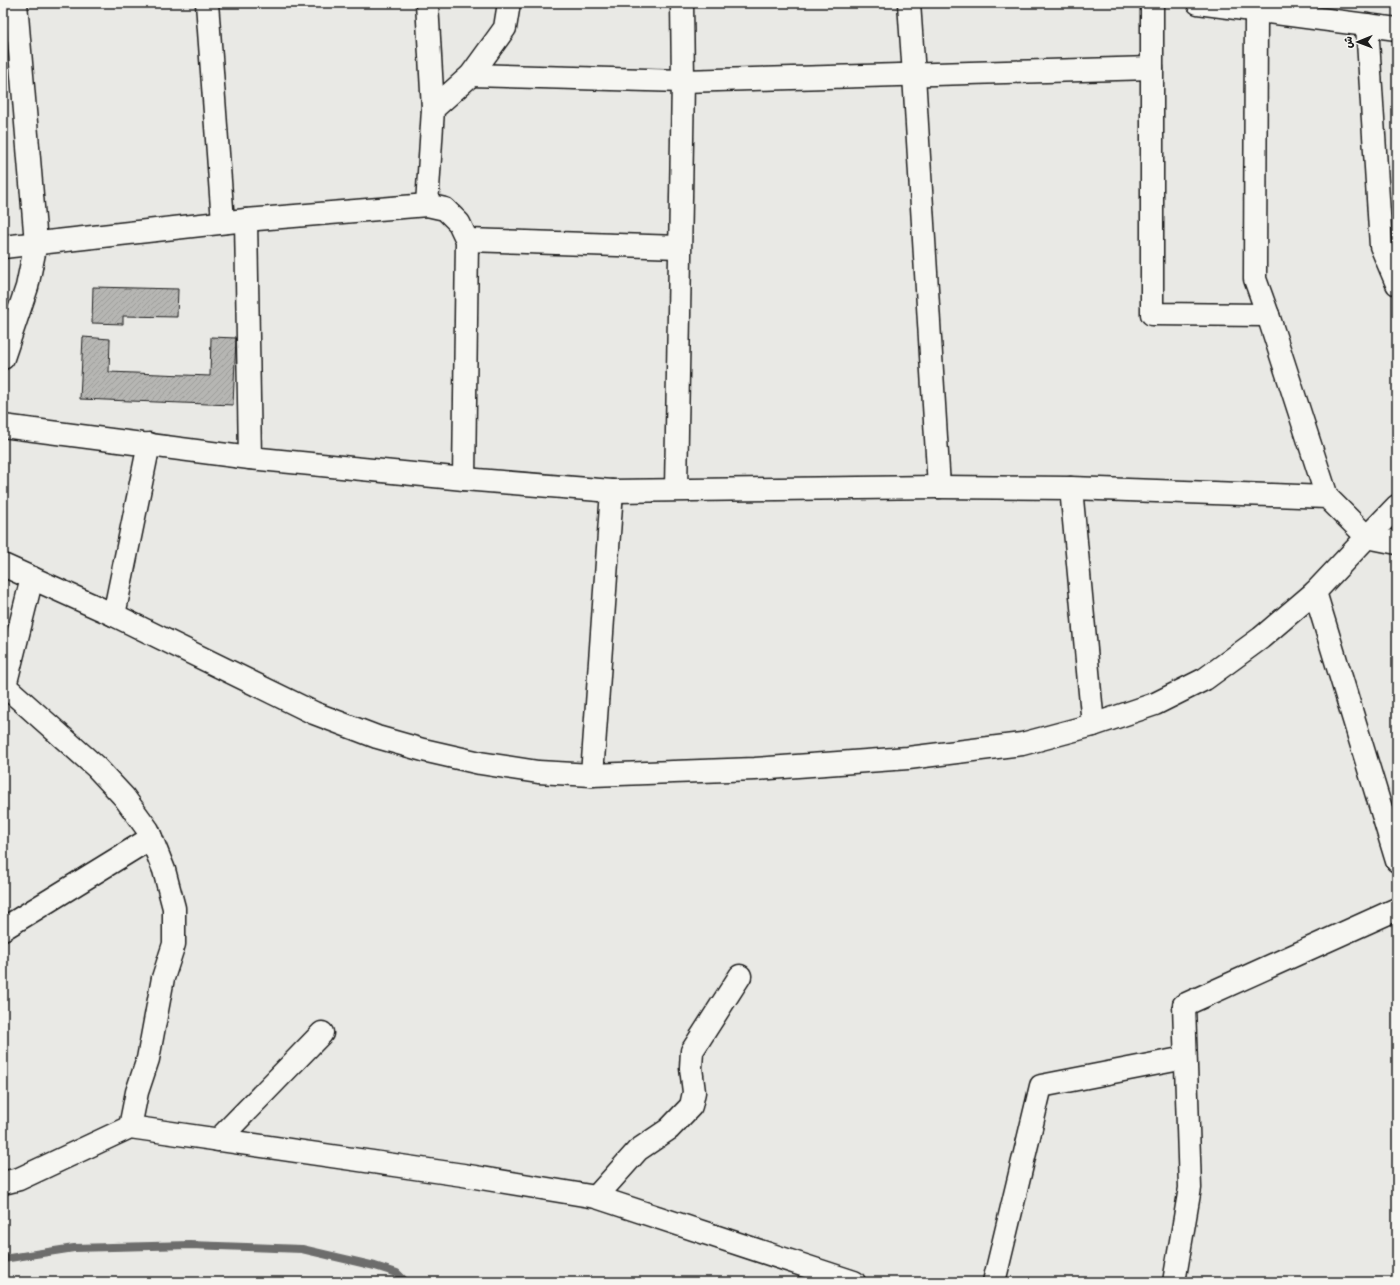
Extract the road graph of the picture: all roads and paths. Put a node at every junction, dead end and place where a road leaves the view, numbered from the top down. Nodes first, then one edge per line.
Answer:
1 (16, 3) edge
2 (207, 3) edge
3 (427, 3) edge
4 (509, 3) edge
5 (682, 3) edge
6 (909, 3) edge
7 (1152, 3) edge
8 (1198, 3) edge
9 (1256, 11) junction
10 (1367, 25) junction
11 (1397, 29) edge
12 (1152, 68) junction
13 (471, 75) junction
14 (914, 75) junction
15 (683, 81) junction
16 (433, 108) junction
17 (427, 205) junction
18 (246, 220) junction
19 (223, 222) junction
20 (467, 240) junction
21 (36, 243) junction
22 (3, 247) edge
23 (680, 247) junction
24 (1397, 284) edge
25 (1268, 315) junction
26 (3, 358) edge
27 (3, 426) edge
28 (148, 444) junction
29 (250, 458) junction
30 (464, 479) junction
31 (939, 487) junction
32 (1071, 488) junction
33 (676, 489) junction
34 (612, 490) junction
35 (1327, 497) junction
36 (1397, 506) edge
37 (1367, 537) junction
38 (1397, 543) edge
39 (3, 565) edge
40 (32, 578) junction
41 (1315, 592) junction
42 (114, 615) junction
43 (4, 687) edge
44 (1093, 724) junction
45 (592, 775) junction
46 (151, 838) junction
47 (1397, 861) edge
48 (1397, 909) edge
49 (3, 929) edge
50 (740, 976) dead end
51 (322, 1033) dead end
52 (1185, 1058) junction
53 (130, 1127) junction
54 (218, 1140) junction
55 (3, 1183) edge
56 (596, 1197) junction
57 (854, 1282) edge
58 (994, 1282) edge
59 (1174, 1282) edge

1 - 21 street
2 - 19 street
3 - 16 street
4 - 13 street
5 - 15 street
6 - 14 street
7 - 12 street
8 - 9 street
9 - 10 street
9 - 25 street
10 - 11 street
10 - 24 street
12 - 14 street
12 - 25 street
13 - 15 street
13 - 16 street
14 - 15 street
14 - 31 street
15 - 23 street
16 - 17 street
17 - 18 street
17 - 20 street
18 - 19 street
18 - 29 street
19 - 21 street
20 - 23 street
20 - 30 street
21 - 22 street
21 - 26 street
23 - 33 street
25 - 35 street
27 - 28 street
28 - 29 street
28 - 42 street
29 - 30 street
30 - 34 street
31 - 32 street
31 - 33 street
32 - 35 street
32 - 44 street
33 - 34 street
34 - 45 street
35 - 37 street
36 - 37 street
37 - 38 street
37 - 41 street
39 - 40 street
40 - 42 street
40 - 43 street
41 - 44 street
41 - 47 street
42 - 45 street
43 - 46 street
44 - 45 street
46 - 49 street
46 - 53 street
48 - 52 street
50 - 56 street
51 - 54 street
52 - 58 street
52 - 59 street
53 - 54 street
53 - 55 street
54 - 56 street
56 - 57 street

